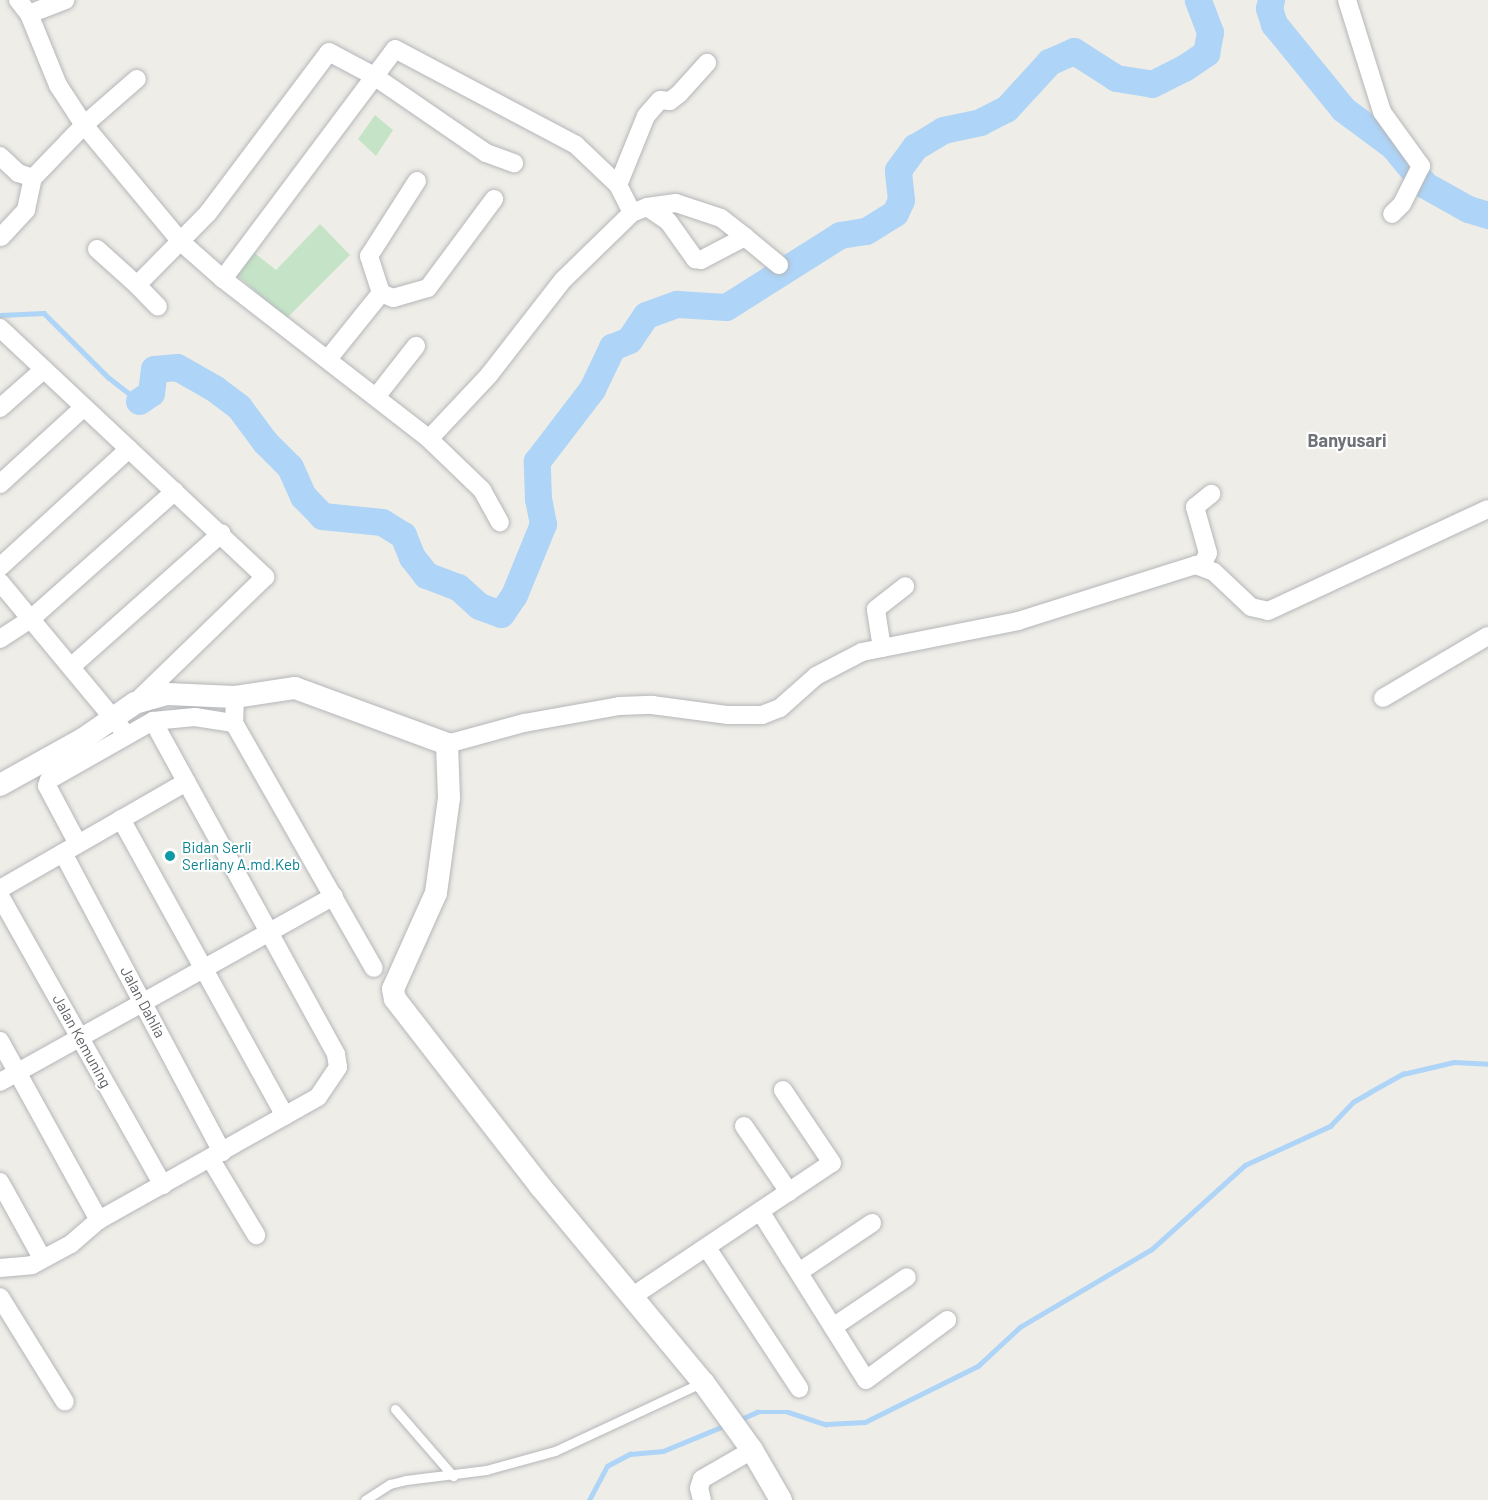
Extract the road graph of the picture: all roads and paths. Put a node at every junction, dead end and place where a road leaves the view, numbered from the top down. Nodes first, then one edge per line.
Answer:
1 (65, 0) edge
2 (1347, 0) edge
3 (24, 7) edge
4 (707, 63) dead end
5 (374, 76) junction
6 (137, 79) dead end
7 (84, 125) junction
8 (0, 156) edge
9 (514, 163) dead end
10 (33, 178) junction
11 (417, 181) dead end
12 (618, 185) junction
13 (494, 199) dead end
14 (640, 210) junction
15 (1392, 214) dead end
16 (1, 237) edge
17 (746, 237) junction
18 (181, 242) junction
19 (98, 249) dead end
20 (779, 265) dead end
21 (223, 279) junction
22 (137, 285) junction
23 (381, 292) junction
24 (158, 307) dead end
25 (0, 328) edge
26 (416, 346) dead end
27 (328, 359) junction
28 (42, 371) junction
29 (376, 397) junction
30 (0, 408) edge
31 (83, 408) junction
32 (429, 439) junction
33 (129, 449) junction
34 (0, 484) edge
35 (175, 491) junction
36 (1211, 494) dead end
37 (1488, 509) edge
38 (500, 522) dead end
39 (222, 534) junction
40 (1202, 565) junction
41 (0, 567) edge
42 (0, 582) edge
43 (905, 586) dead end
44 (32, 618) junction
45 (1488, 636) edge
46 (0, 639) edge
47 (882, 648) junction
48 (72, 666) junction
49 (235, 697) junction
50 (1383, 698) dead end
51 (135, 703) junction
52 (153, 721) junction
53 (234, 723) junction
54 (119, 726) junction
55 (447, 744) junction
56 (186, 782) junction
57 (0, 785) edge
58 (121, 819) junction
59 (70, 848) junction
60 (0, 888) edge
61 (0, 896) edge
62 (334, 896) junction
63 (268, 932) junction
64 (204, 968) junction
65 (374, 968) dead end
66 (144, 1002) junction
67 (80, 1037) junction
68 (0, 1041) edge
69 (17, 1072) junction
70 (0, 1082) edge
71 (783, 1090) dead end
72 (285, 1116) junction
73 (744, 1126) dead end
74 (216, 1155) junction
75 (0, 1182) edge
76 (164, 1185) junction
77 (789, 1192) junction
78 (760, 1211) junction
79 (99, 1220) junction
80 (872, 1223) dead end
81 (256, 1235) dead end
82 (707, 1248) junction
83 (42, 1258) junction
84 (0, 1268) edge
85 (799, 1272) junction
86 (907, 1277) dead end
87 (633, 1296) junction
88 (0, 1298) edge
89 (947, 1320) dead end
90 (833, 1327) junction
91 (703, 1382) junction
92 (799, 1388) dead end
93 (65, 1402) dead end
94 (395, 1408) dead end
95 (752, 1450) junction
96 (453, 1476) junction
97 (365, 1500) edge
98 (702, 1500) edge
99 (781, 1500) edge

1 - 3 street
2 - 15 street
3 - 7 street
4 - 12 street
5 - 9 street
5 - 12 street
5 - 18 street
5 - 21 street
6 - 7 street
7 - 10 street
7 - 18 street
8 - 10 street
10 - 16 street
11 - 23 street
12 - 14 street
13 - 23 street
14 - 17 street
14 - 17 street
14 - 32 street
17 - 20 street
18 - 21 street
18 - 22 street
19 - 22 street
21 - 27 street
22 - 24 street
23 - 27 street
25 - 28 street
26 - 29 street
27 - 29 street
28 - 30 street
28 - 31 street
29 - 32 street
31 - 33 street
31 - 34 street
32 - 38 street
33 - 35 street
33 - 41 street
35 - 39 street
35 - 44 street
36 - 40 street
37 - 40 street
39 - 48 street
39 - 51 street
40 - 47 street
42 - 44 street
43 - 47 street
44 - 46 street
44 - 48 street
45 - 50 street
47 - 55 street
48 - 54 street
49 - 51 street
49 - 53 street
49 - 55 street
51 - 54 street
52 - 53 street
52 - 54 street
52 - 56 street
53 - 62 street
54 - 57 street
54 - 59 street, Jalan Dahlia
55 - 87 street
56 - 58 street
56 - 63 street
58 - 59 street
58 - 64 street
59 - 60 street
59 - 66 street, Jalan Dahlia
61 - 67 street, Jalan Kemuning
62 - 63 street
62 - 65 street
63 - 64 street
63 - 72 street
64 - 66 street
64 - 72 street
66 - 67 street
66 - 74 street, Jalan Dahlia
67 - 69 street
67 - 76 street, Jalan Kemuning
68 - 69 street
69 - 70 street
69 - 79 street
71 - 77 street
72 - 74 street
73 - 77 street
74 - 76 street
74 - 81 street, Jalan Dahlia
75 - 83 street
76 - 79 street
77 - 78 street
78 - 82 street
78 - 85 street
79 - 83 street
80 - 85 street
82 - 87 street
82 - 92 street
83 - 84 street
85 - 90 street
86 - 90 street
87 - 91 street
88 - 93 street
89 - 90 street
91 - 95 street
91 - 96 lane
94 - 96 lane
95 - 98 street
95 - 99 street
96 - 97 lane

